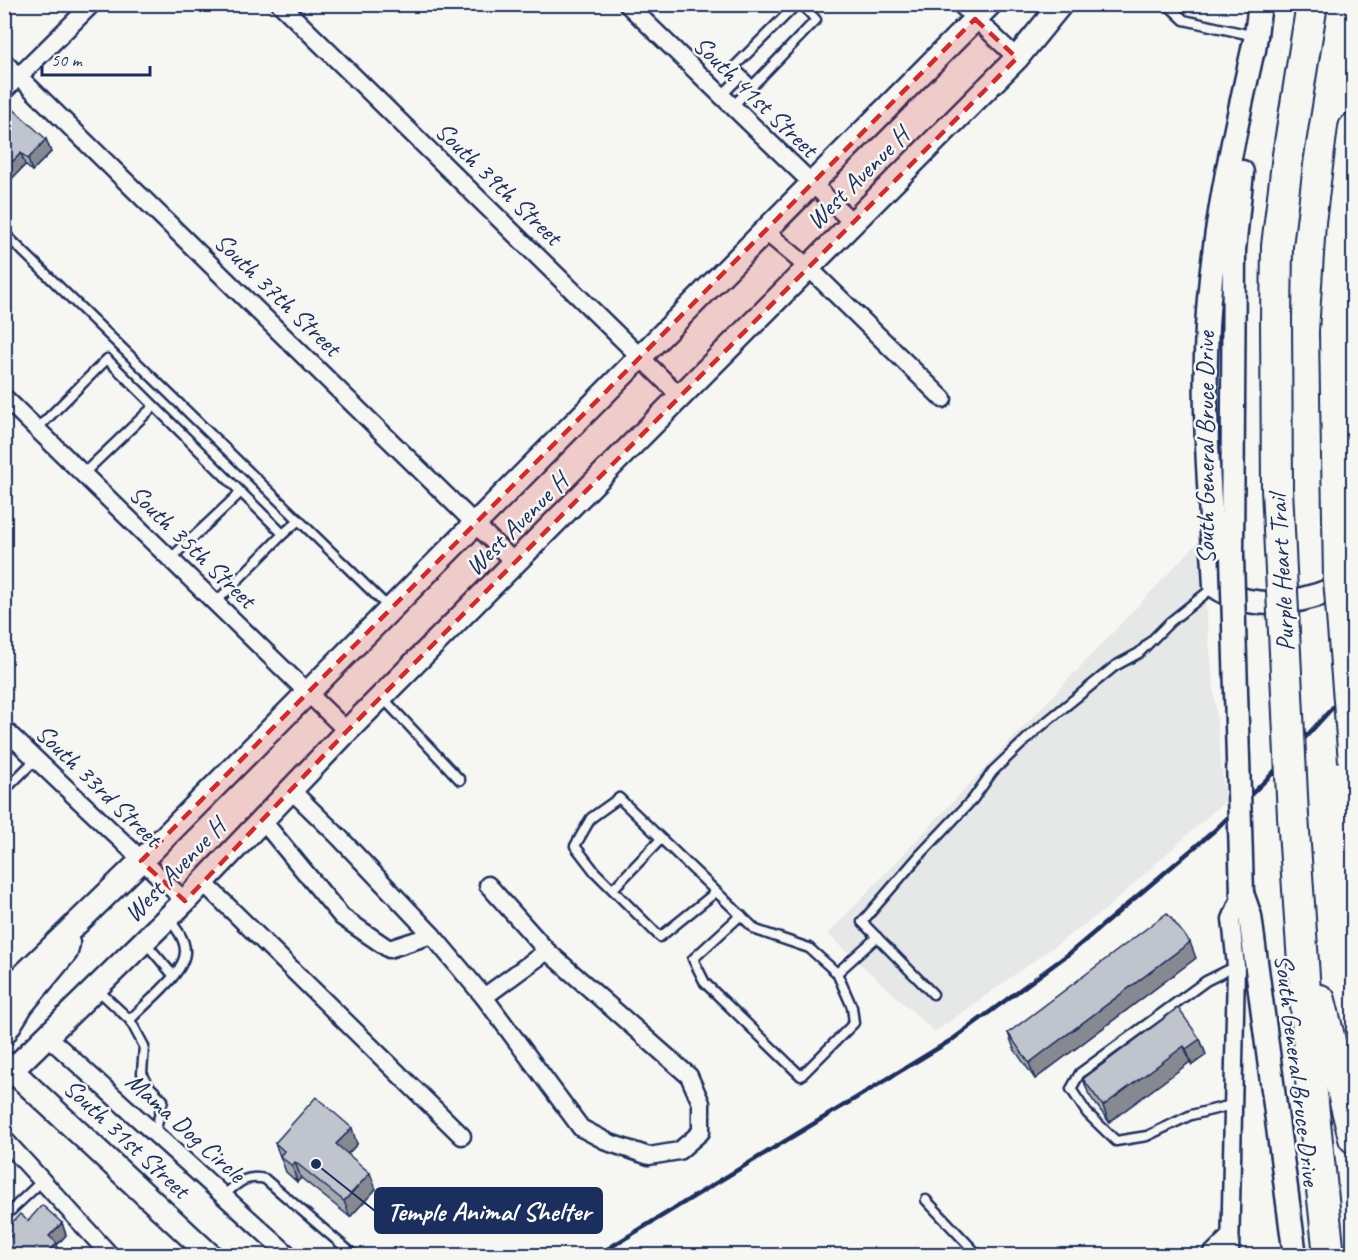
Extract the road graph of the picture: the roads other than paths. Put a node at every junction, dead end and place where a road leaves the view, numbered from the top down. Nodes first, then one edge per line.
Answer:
1 (92, 4) edge
2 (280, 4) edge
3 (627, 4) edge
4 (800, 4) edge
5 (1061, 4) edge
6 (1167, 4) edge
7 (1260, 4) edge
8 (1312, 4) edge
9 (975, 9) edge
10 (1256, 36) junction
11 (1017, 58) junction
12 (4, 62) edge
13 (742, 75) junction
14 (20, 76) junction
15 (753, 86) junction
16 (4, 91) edge
17 (726, 102) junction
18 (1353, 128) edge
19 (812, 185) junction
20 (852, 222) junction
21 (766, 232) junction
22 (4, 233) edge
23 (809, 268) junction
24 (642, 358) junction
25 (4, 398) edge
26 (682, 398) junction
27 (943, 399) dead end
28 (153, 406) junction
29 (37, 429) junction
30 (83, 474) junction
31 (240, 493) junction
32 (299, 520) junction
33 (476, 524) junction
34 (283, 534) junction
35 (170, 559) junction
36 (516, 564) junction
37 (1353, 579) edge
38 (1215, 586) junction
39 (215, 603) junction
40 (391, 609) junction
41 (307, 693) junction
42 (382, 697) junction
43 (4, 729) edge
44 (347, 731) junction
45 (36, 759) junction
46 (1353, 761) edge
47 (460, 780) dead end
48 (291, 790) junction
49 (4, 791) edge
50 (1293, 816) junction
51 (262, 820) junction
52 (661, 839) junction
53 (141, 861) junction
54 (203, 882) junction
55 (489, 885) dead end
56 (613, 889) junction
57 (716, 892) junction
58 (1242, 893) junction
59 (185, 901) junction
60 (741, 915) junction
61 (168, 918) junction
62 (70, 930) junction
63 (432, 935) junction
64 (877, 937) junction
65 (144, 941) junction
66 (548, 951) junction
67 (1236, 966) junction
68 (837, 973) junction
69 (173, 975) junction
70 (97, 989) junction
71 (4, 993) edge
72 (933, 994) dead end
73 (484, 997) junction
74 (130, 1020) junction
75 (4, 1034) edge
76 (48, 1037) junction
77 (7, 1070) edge
78 (1232, 1105) junction
79 (155, 1133) junction
80 (462, 1136) dead end
81 (1353, 1138) edge
82 (4, 1139) edge
83 (43, 1180) junction
84 (224, 1195) junction
85 (926, 1200) dead end
86 (4, 1217) edge
87 (1229, 1238) junction
88 (111, 1256) edge
89 (211, 1256) edge
90 (290, 1256) edge
91 (355, 1256) edge
92 (979, 1256) edge
93 (1210, 1256) edge
94 (1230, 1256) edge
95 (1295, 1256) edge
96 (1329, 1256) edge

1 - 14 street
2 - 24 street, South 39th Street
3 - 17 street, South 41st Street
4 - 13 lane
4 - 15 lane
5 - 11 main road, West Avenue H
6 - 10 lane
7 - 10 main road, South General Bruce Drive
8 - 50 highway, Purple Heart Trail, bridge
9 - 11 street
9 - 19 main road, West Avenue H
10 - 38 main road
10 - 58 main road, South General Bruce Drive, bridge
11 - 20 main road, West Avenue H
12 - 14 street, South 37th Street
13 - 15 lane
13 - 17 lane
14 - 16 street
14 - 33 street, South 37th Street
15 - 17 lane
17 - 19 street, South 41st Street
18 - 46 highway, bridge
19 - 20 street, South 41st Street
19 - 21 main road, West Avenue H
20 - 23 main road, West Avenue H
21 - 23 street
21 - 24 main road, West Avenue H
22 - 32 lane
23 - 26 main road, West Avenue H
23 - 27 street
24 - 26 street, South 39th Street
24 - 33 main road, West Avenue H
25 - 29 street, South 35th Street
26 - 36 main road, West Avenue H
28 - 29 lane
28 - 30 lane
28 - 31 lane
29 - 30 street, South 35th Street
30 - 35 street, South 35th Street
31 - 34 lane
31 - 35 lane
32 - 34 lane
32 - 40 lane
33 - 36 street, South 37th Street
33 - 40 main road, West Avenue H
34 - 39 lane
35 - 39 street, South 35th Street
36 - 42 main road, West Avenue H
37 - 38 main road
38 - 64 lane
39 - 41 street, South 35th Street
40 - 41 main road, West Avenue H
41 - 44 street, South 35th Street
41 - 53 main road, West Avenue H
42 - 44 main road, West Avenue H
42 - 47 lane
43 - 45 street, South 33rd Street
44 - 48 main road, West Avenue H
45 - 49 lane
45 - 53 street, South 33rd Street
48 - 51 main road, West Avenue H
48 - 63 street
50 - 81 highway, Purple Heart Trail
50 - 96 highway
51 - 54 main road, West Avenue H
51 - 63 street
52 - 56 lane
52 - 56 lane
52 - 57 lane
53 - 59 street, South 33rd Street
53 - 62 main road, West Avenue H
54 - 59 main road, West Avenue H
54 - 80 street
55 - 66 street
56 - 57 lane
57 - 60 lane
58 - 67 street, South General Bruce Drive
58 - 95 main road, South General Bruce Drive
59 - 61 main road, West Avenue H
60 - 68 lane
60 - 68 lane
61 - 65 main road, West Avenue H
61 - 69 lane
62 - 71 main road, West Avenue H
62 - 75 main road
63 - 73 street
64 - 68 lane
64 - 72 lane
65 - 69 lane
65 - 70 main road, West Avenue H
66 - 73 street
66 - 73 street
67 - 78 street, South General Bruce Drive
67 - 78 lane
69 - 74 lane
70 - 74 lane
70 - 76 main road, West Avenue H
74 - 79 lane
76 - 77 main road, West Avenue H
76 - 79 street, Mama Dog Circle
77 - 89 main road, South 31st Street
78 - 87 street, South General Bruce Drive
79 - 84 street, Mama Dog Circle
82 - 83 street
83 - 86 lane
83 - 88 street
84 - 90 street, Mama Dog Circle
84 - 91 lane
85 - 92 lane
87 - 93 street
87 - 94 street, South General Bruce Drive

